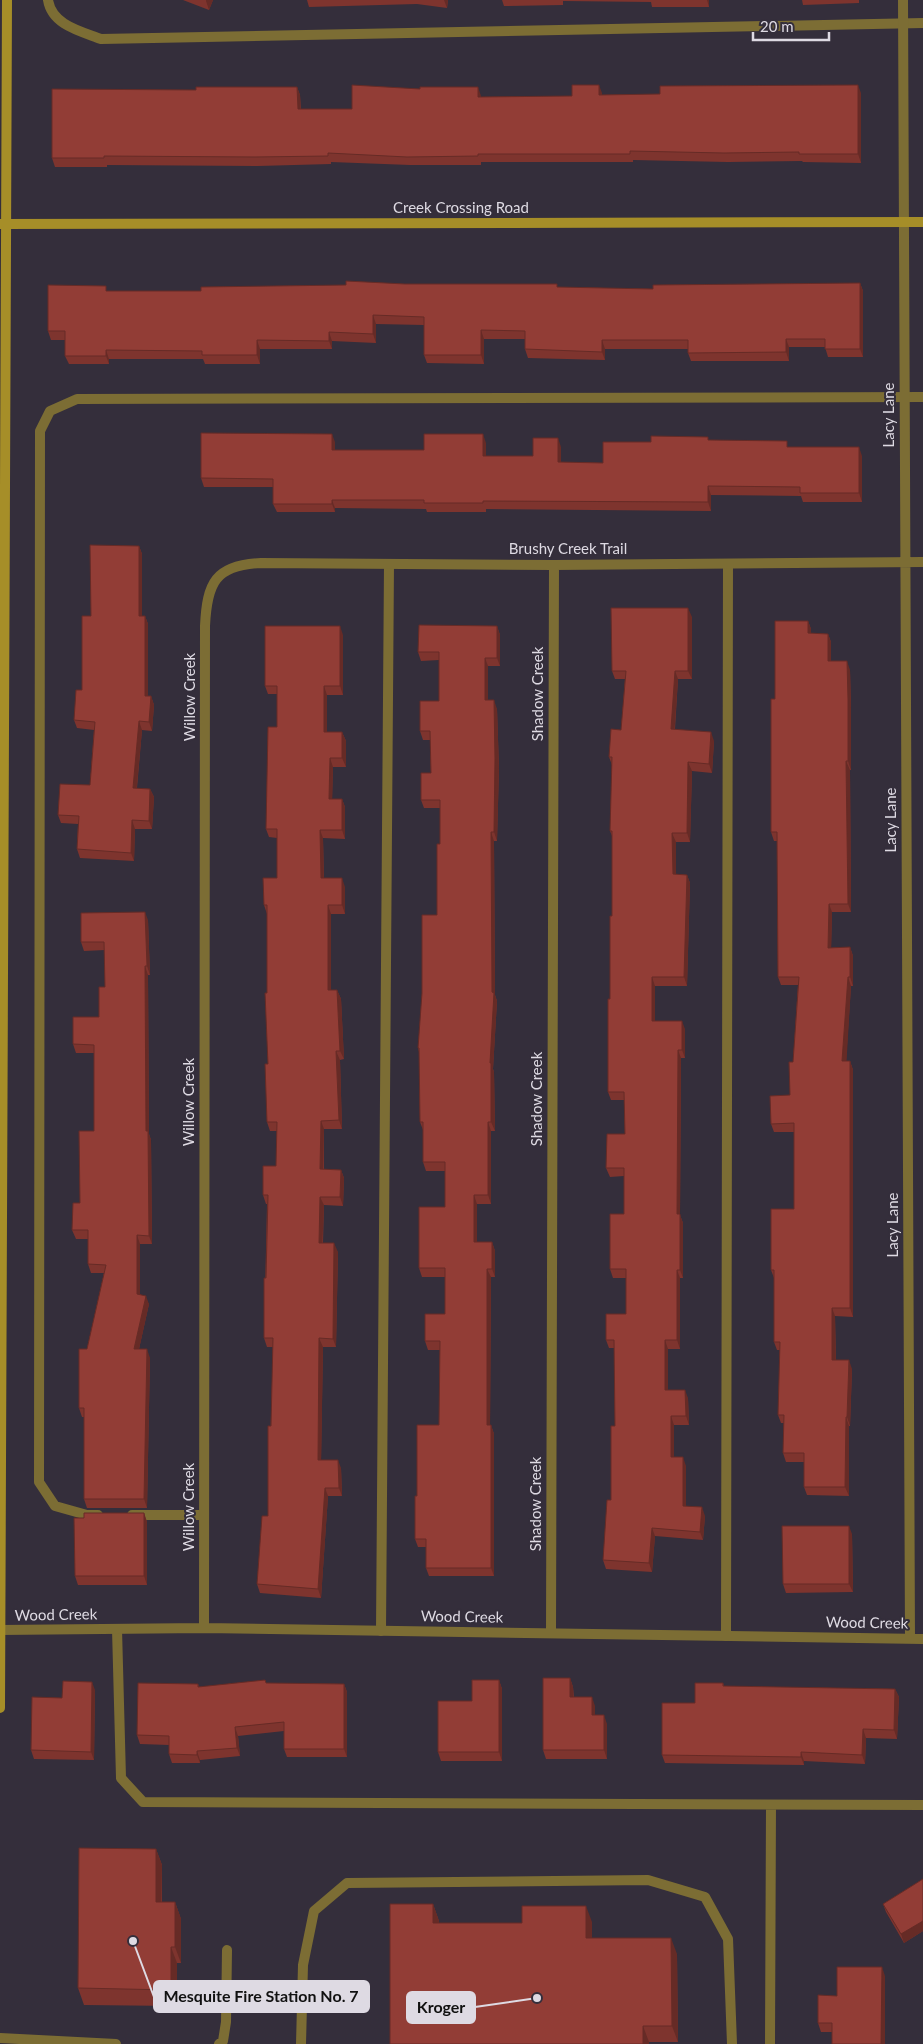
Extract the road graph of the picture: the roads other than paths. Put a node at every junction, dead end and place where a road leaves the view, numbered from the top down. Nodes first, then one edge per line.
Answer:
1 (7, 0) edge
2 (48, 0) edge
3 (904, 0) edge
4 (904, 23) junction
5 (923, 23) edge
6 (904, 222) junction
7 (923, 222) edge
8 (4, 223) edge
9 (904, 397) junction
10 (923, 397) edge
11 (905, 562) junction
12 (923, 562) edge
13 (389, 564) junction
14 (728, 564) junction
15 (554, 565) junction
16 (217, 579) joint
17 (1, 771) edge
18 (1, 1275) edge
19 (106, 1515) edge
20 (126, 1515) edge
21 (204, 1515) junction
22 (204, 1628) junction
23 (117, 1629) junction
24 (1, 1630) edge
25 (381, 1631) junction
26 (551, 1632) junction
27 (726, 1636) junction
28 (910, 1639) junction
29 (923, 1639) edge
30 (0, 1708) edge
31 (771, 1804) junction
32 (923, 1805) edge
33 (226, 1950) dead end
34 (0, 2038) edge
35 (116, 2044) edge
36 (219, 2044) edge
37 (301, 2044) edge
38 (732, 2044) edge
39 (770, 2044) edge

1 - 8 main road
2 - 4 street
3 - 4 street, Lacy Lane
4 - 5 street
4 - 6 street, Lacy Lane
6 - 7 main road, Creek Crossing Road
6 - 8 main road, Creek Crossing Road
6 - 9 street, Lacy Lane
8 - 17 main road
9 - 10 street
9 - 11 street, Lacy Lane
9 - 19 street
11 - 12 street, Brushy Creek Trail
11 - 14 street, Brushy Creek Trail
11 - 28 street, Lacy Lane
13 - 15 street, Brushy Creek Trail
13 - 16 street, Brushy Creek Trail
13 - 25 street
14 - 15 street, Brushy Creek Trail
14 - 27 street
15 - 26 street, Shadow Creek
16 - 21 street, Willow Creek
17 - 18 main road
18 - 24 main road
20 - 21 street
21 - 22 street, Willow Creek
22 - 23 street, Wood Creek
22 - 25 street, Wood Creek
23 - 24 street, Wood Creek
23 - 31 street
24 - 30 main road
25 - 26 street, Wood Creek
26 - 27 street, Wood Creek
27 - 28 street, Wood Creek
28 - 29 street, Wood Creek
31 - 32 street
31 - 39 street
33 - 36 street
34 - 35 street
37 - 38 street

